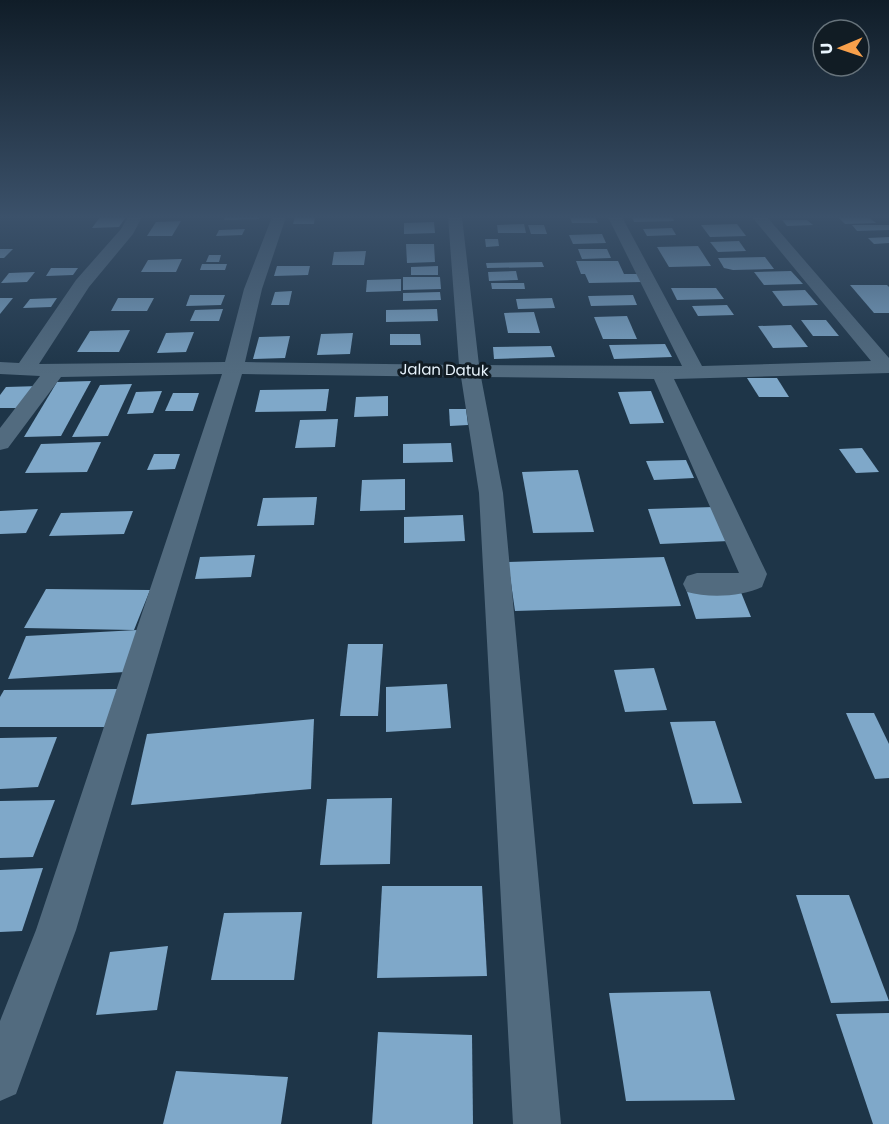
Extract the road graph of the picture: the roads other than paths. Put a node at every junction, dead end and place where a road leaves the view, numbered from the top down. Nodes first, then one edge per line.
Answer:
1 (95, 269) edge
2 (260, 269) edge
3 (460, 269) edge
4 (642, 269) edge
5 (804, 269) edge
6 (887, 367) edge
7 (0, 368) edge
8 (26, 368) junction
9 (234, 368) junction
10 (56, 370) junction
11 (470, 370) junction
12 (695, 372) junction
13 (661, 373) junction
14 (0, 443) edge
15 (698, 584) dead end
16 (0, 1078) edge
17 (537, 1124) edge

1 - 8 street
2 - 9 street
3 - 11 street
4 - 12 street
5 - 6 street
6 - 12 street, Jalan Datuk
7 - 8 street, Jalan Datuk
8 - 10 street, Jalan Datuk
9 - 10 street, Jalan Datuk
9 - 11 street, Jalan Datuk
9 - 16 street
10 - 14 street
11 - 13 street, Jalan Datuk
11 - 17 street
12 - 13 street, Jalan Datuk
13 - 15 street

